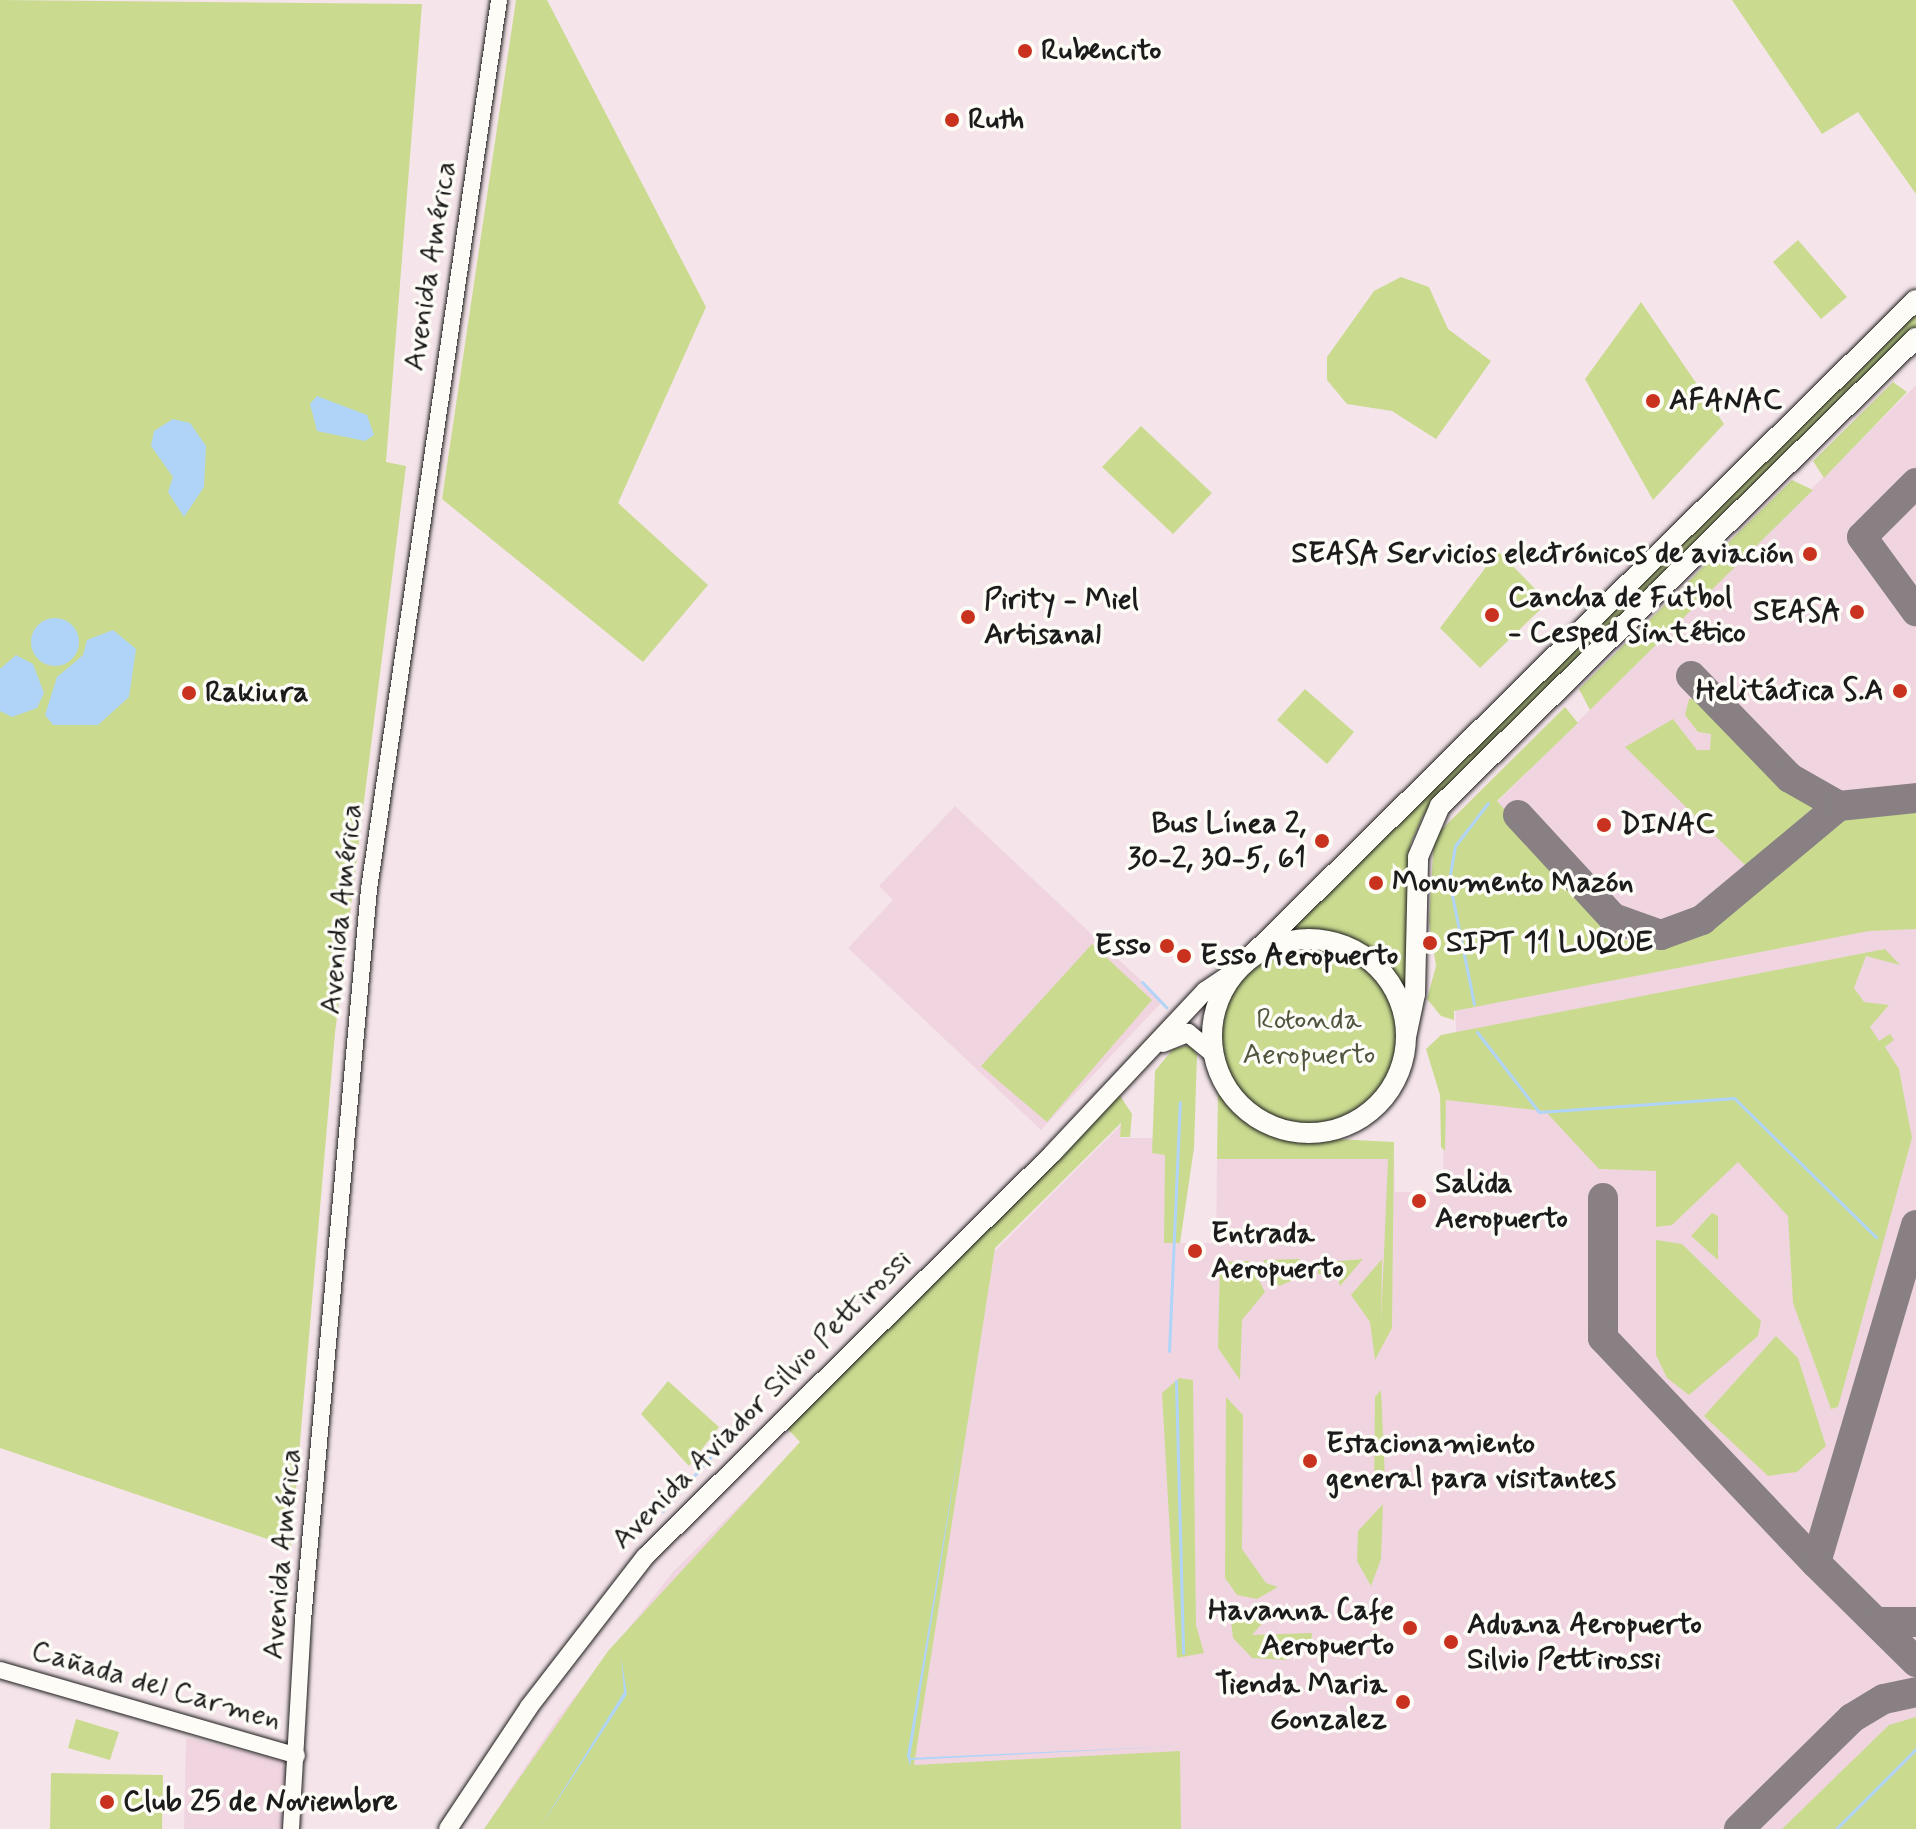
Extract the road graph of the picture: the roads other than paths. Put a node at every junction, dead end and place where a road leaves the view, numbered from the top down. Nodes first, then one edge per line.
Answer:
1 (499, 0) edge
2 (1916, 300) edge
3 (1916, 338) edge
4 (1244, 963) junction
5 (1406, 1037) junction
6 (1157, 1047) junction
7 (1213, 1053) junction
8 (0, 1670) edge
9 (297, 1756) junction
10 (291, 1829) edge
11 (448, 1829) edge

1 - 9 main road, Avenida América
2 - 4 highway, Avenida Aviador Silvio Pettirossi
3 - 5 highway
4 - 5 highway
4 - 6 main road, Avenida Aviador Silvio Pettirossi
4 - 7 highway
5 - 7 highway
6 - 7 main road, Avenida Aviador Silvio Pettirossi
6 - 11 main road, Avenida Aviador Silvio Pettirossi
8 - 9 main road, Cañada del Carmen
9 - 10 main road, Avenida América

